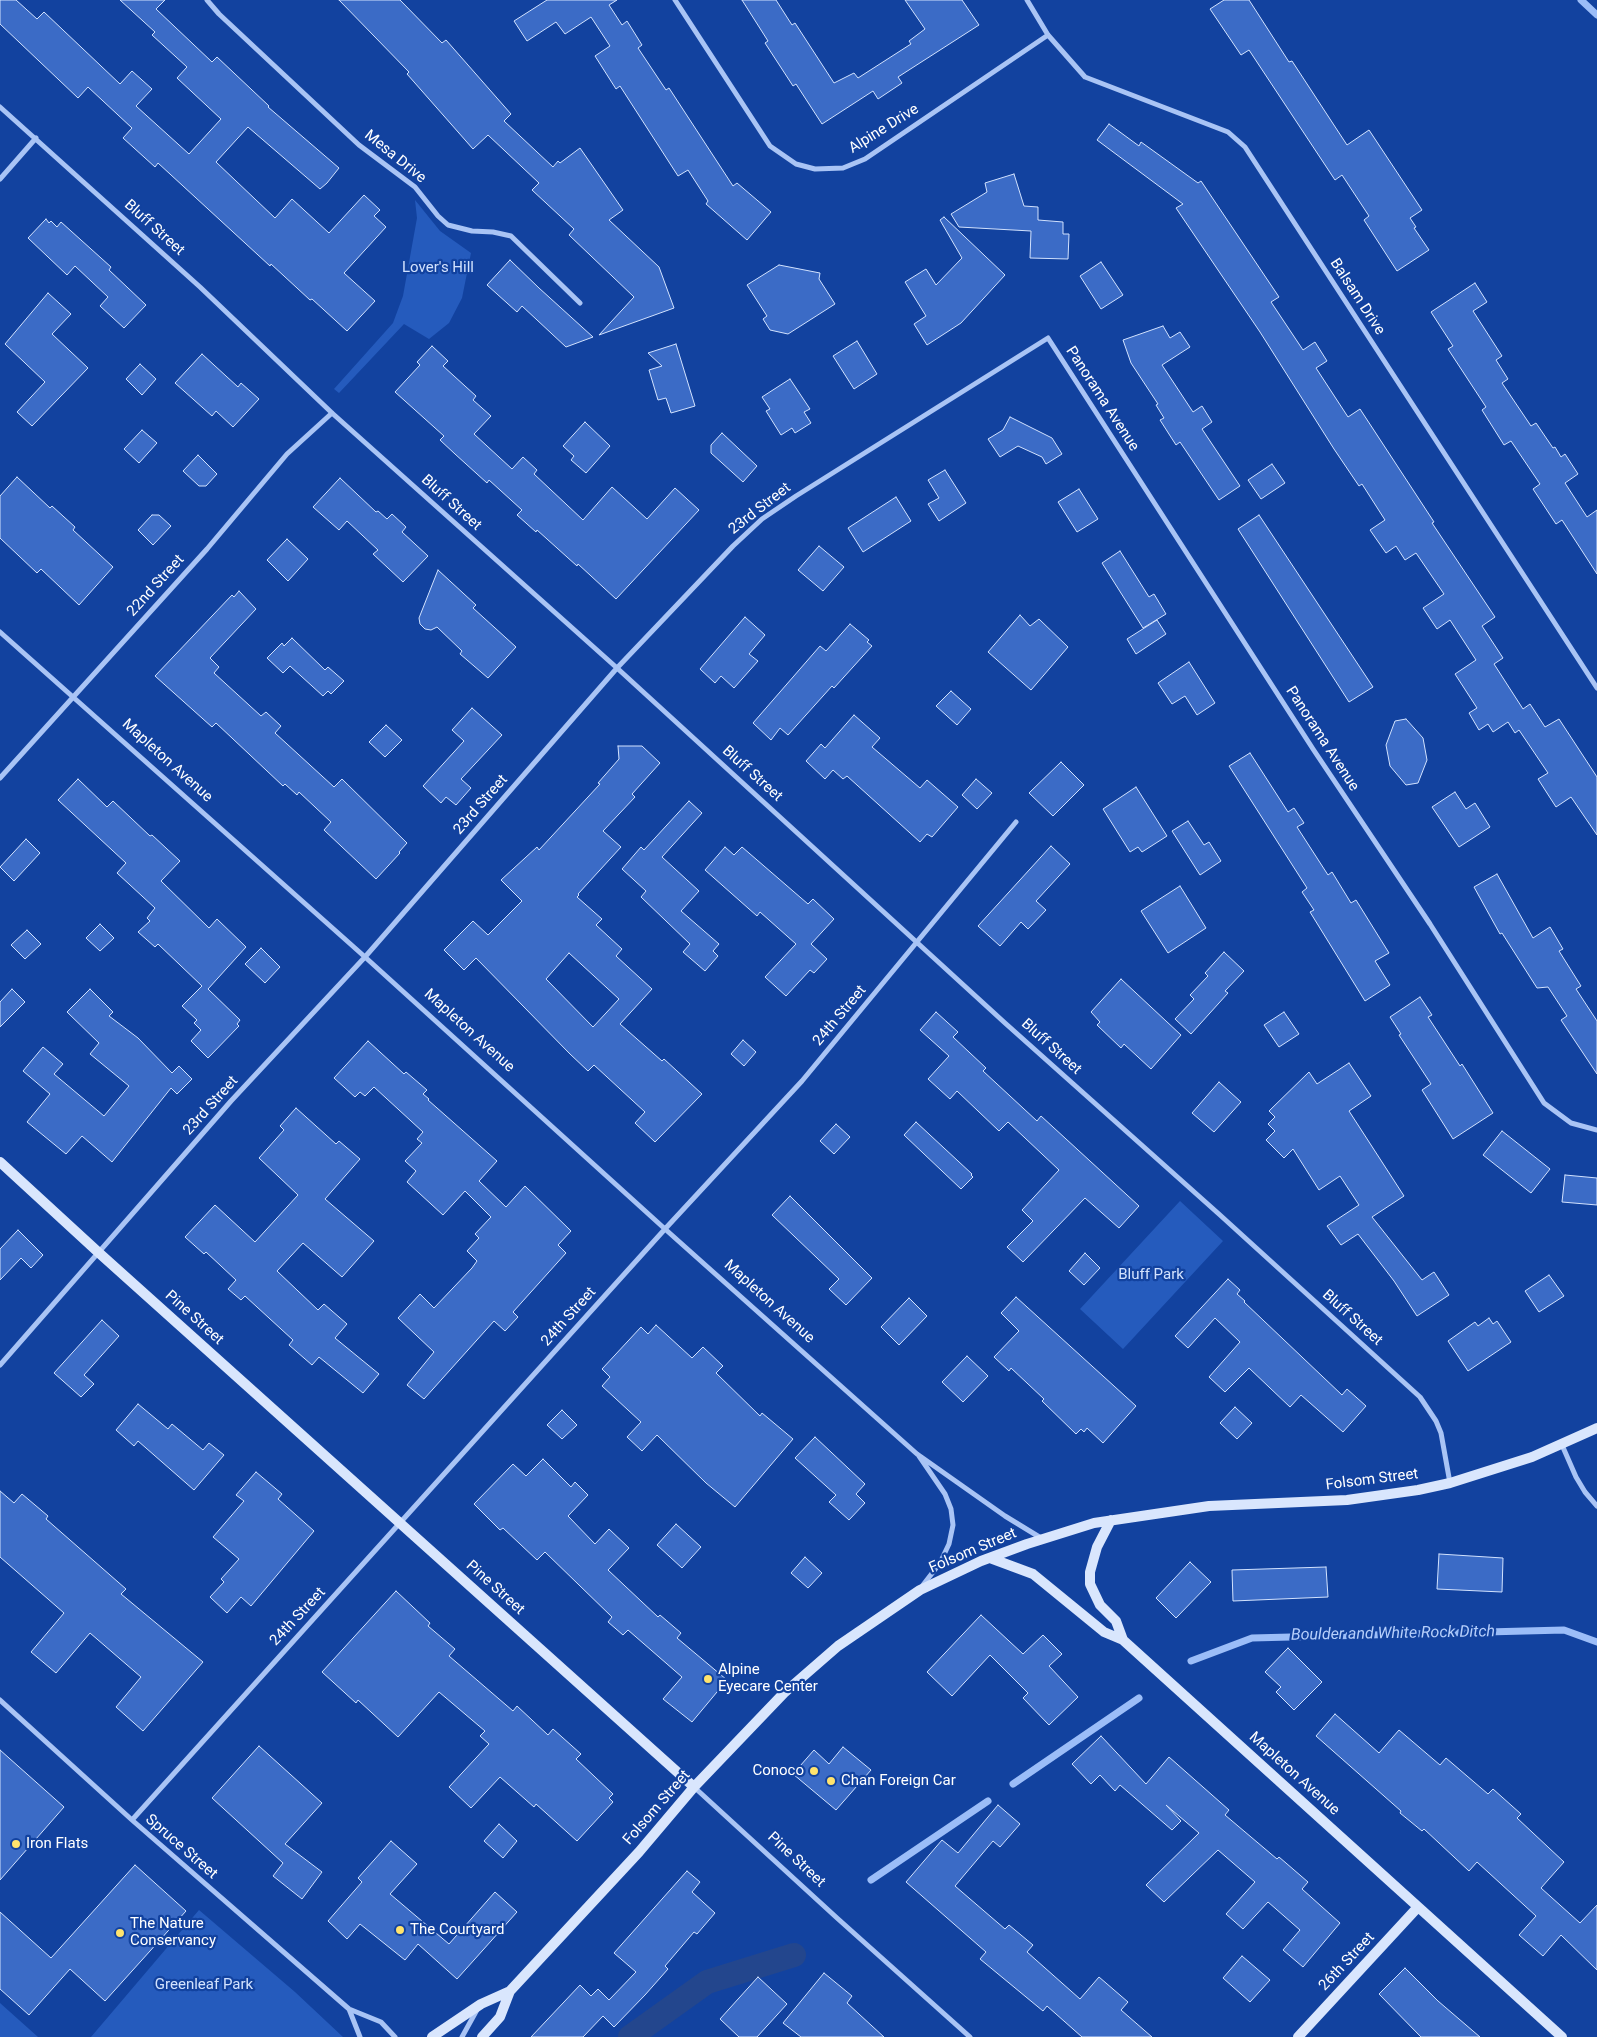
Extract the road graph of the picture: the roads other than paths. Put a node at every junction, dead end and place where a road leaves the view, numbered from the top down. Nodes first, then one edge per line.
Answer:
1 (207, 0) edge
2 (675, 0) edge
3 (1027, 0) edge
4 (1048, 35) junction
5 (0, 107) edge
6 (36, 138) junction
7 (0, 178) edge
8 (580, 303) dead end
9 (1048, 338) joint
10 (332, 413) junction
11 (0, 632) edge
12 (618, 668) junction
13 (1597, 688) edge
14 (72, 697) junction
15 (0, 778) edge
16 (1016, 822) dead end
17 (918, 941) junction
18 (365, 957) junction
19 (1596, 1130) edge
20 (0, 1162) edge
21 (665, 1229) junction
22 (98, 1252) junction
23 (0, 1365) edge
24 (1597, 1428) edge
25 (1562, 1445) junction
26 (917, 1454) junction
27 (1450, 1483) junction
28 (1597, 1506) edge
29 (1111, 1520) junction
30 (401, 1524) junction
31 (1043, 1539) junction
32 (990, 1558) junction
33 (920, 1590) junction
34 (1123, 1640) junction
35 (0, 1700) edge
36 (694, 1787) junction
37 (132, 1820) junction
38 (1418, 1907) junction
39 (510, 1991) junction
40 (481, 2004) junction
41 (349, 2009) junction
42 (394, 2036) edge
43 (360, 2037) edge
44 (432, 2037) edge
45 (462, 2037) edge
46 (482, 2037) edge
47 (970, 2037) edge
48 (1298, 2037) edge
49 (1562, 2037) edge

1 - 8 street, Mesa Drive
2 - 4 street, Alpine Drive
3 - 4 street, Balsam Drive
4 - 13 street, Balsam Drive
5 - 6 street, Bluff Street
6 - 7 street
6 - 10 street, Bluff Street
9 - 12 street, 23rd Street
9 - 19 street, Panorama Avenue
10 - 12 street, Bluff Street
10 - 14 street, 22nd Street
11 - 14 street, Mapleton Avenue
12 - 17 street, Bluff Street
12 - 18 street, 23rd Street
14 - 15 street, 22nd Street
14 - 18 street, Mapleton Avenue
16 - 17 street, 24th Street
17 - 21 street, 24th Street
17 - 27 street, Bluff Street
18 - 21 street, Mapleton Avenue
18 - 22 street, 23rd Street
20 - 22 street, Pine Street
21 - 26 street, Mapleton Avenue
21 - 30 street, 24th Street
22 - 23 street, 23rd Street
22 - 30 street, Pine Street
24 - 25 street, Folsom Street
25 - 27 street, Folsom Street
25 - 28 street
26 - 31 street, Mapleton Avenue
26 - 33 street, Mapleton Avenue
27 - 29 street, Folsom Street
29 - 31 street, Folsom Street
29 - 34 street
30 - 36 street, Pine Street
30 - 37 street, 24th Street
31 - 32 street, Folsom Street
32 - 33 street, Folsom Street
32 - 34 street, Mapleton Avenue
33 - 36 street, Folsom Street
34 - 38 street, Mapleton Avenue
35 - 37 street, Spruce Street
36 - 39 street, Folsom Street
36 - 47 street, Pine Street
37 - 41 street, Spruce Street
38 - 48 street, 26th Street
38 - 49 street, Mapleton Avenue
39 - 40 street, Folsom Street
39 - 46 street, Folsom Street
40 - 44 street, Folsom Street
40 - 45 street
41 - 42 street, Spruce Street
41 - 43 street, Spruce Street

